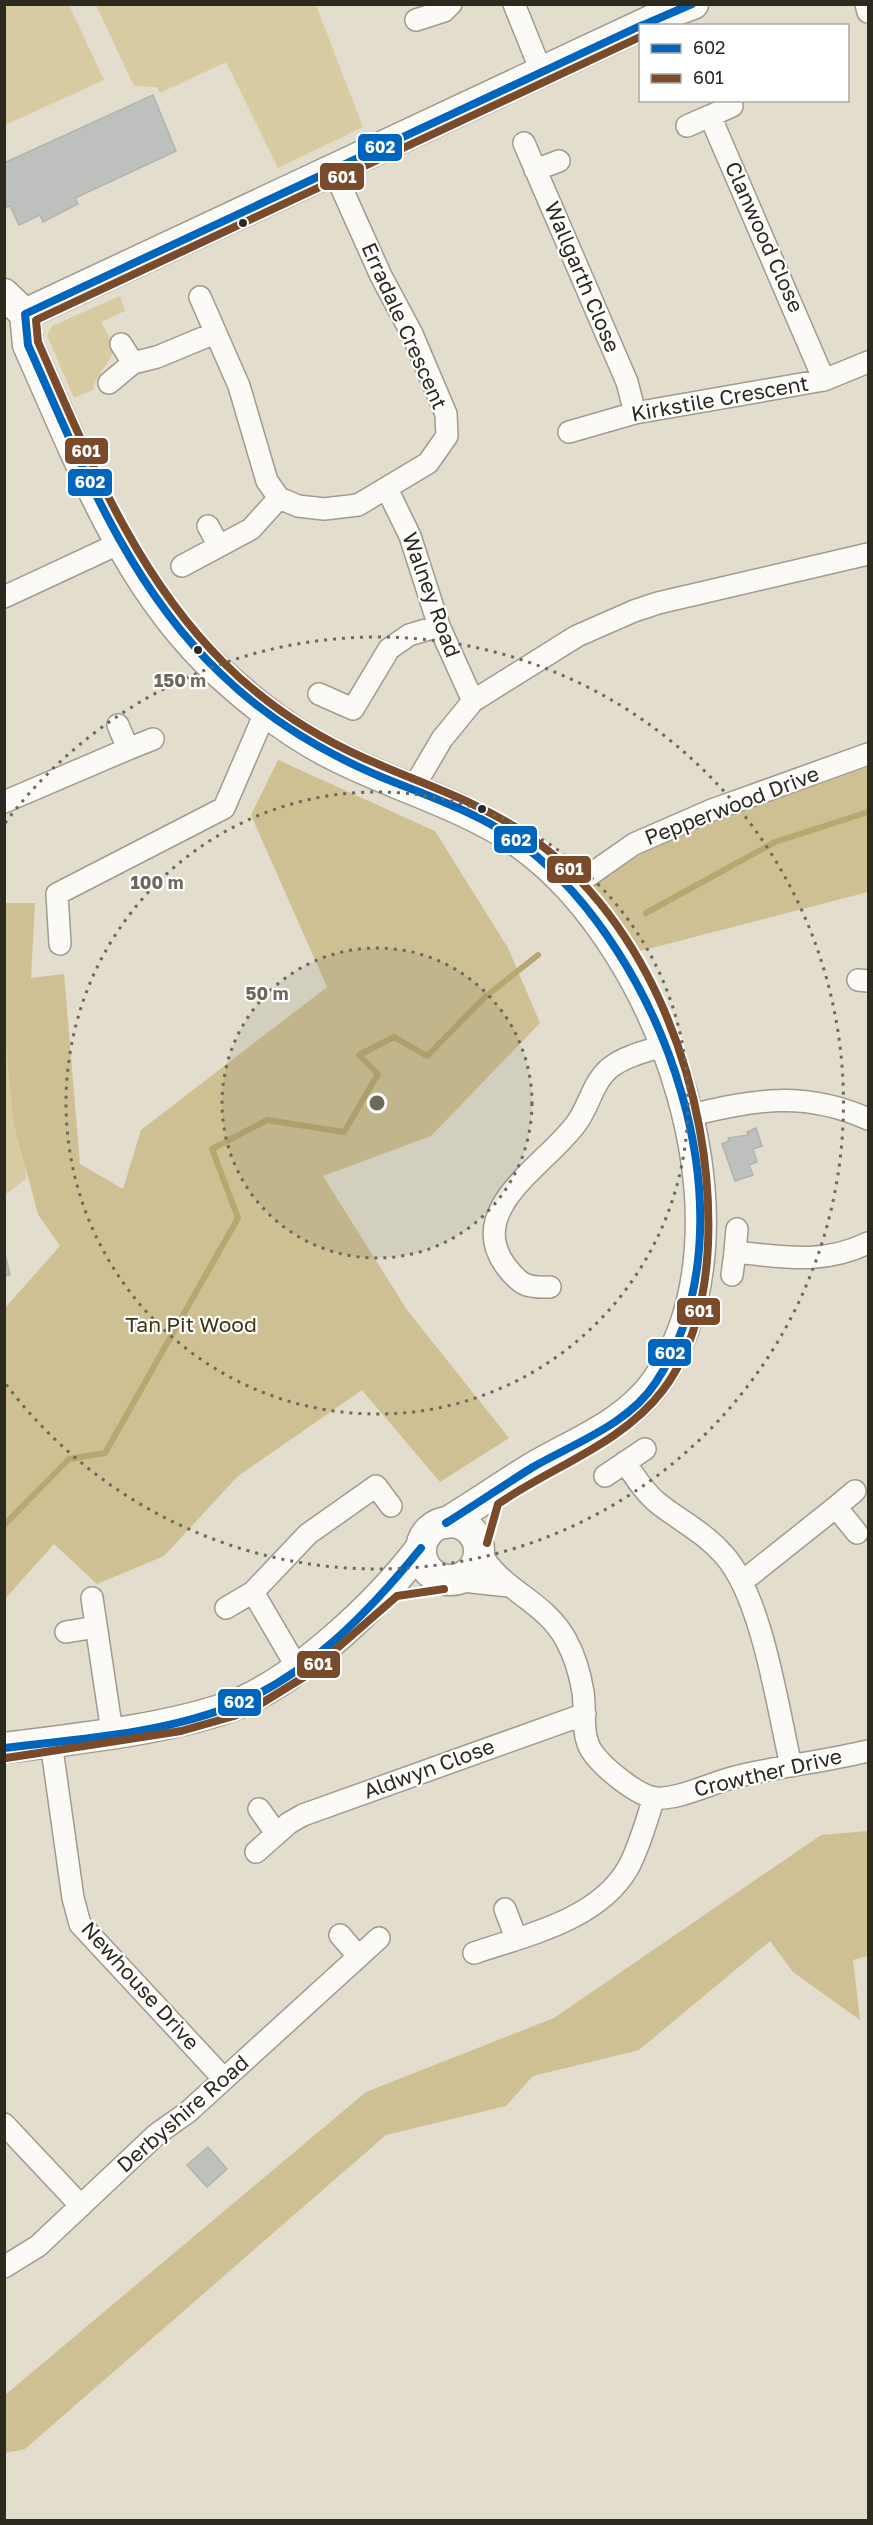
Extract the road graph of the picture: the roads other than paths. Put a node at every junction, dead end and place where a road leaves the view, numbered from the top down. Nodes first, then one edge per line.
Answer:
1 (514, 4) edge
2 (693, 4) edge
3 (866, 4) edge
4 (448, 12) edge
5 (868, 12) edge
6 (416, 20) dead end
7 (643, 24) edge
8 (639, 26) edge
9 (541, 71) junction
10 (732, 106) dead end
11 (710, 116) junction
12 (687, 126) dead end
13 (524, 143) dead end
14 (559, 161) dead end
15 (333, 169) junction
16 (535, 170) junction
17 (200, 297) dead end
18 (15, 304) edge
19 (215, 333) junction
20 (121, 344) dead end
21 (868, 362) edge
22 (133, 363) junction
23 (825, 380) junction
24 (109, 383) dead end
25 (635, 413) junction
26 (569, 432) dead end
27 (387, 489) junction
28 (279, 498) junction
29 (208, 526) dead end
30 (120, 543) junction
31 (219, 546) junction
32 (868, 554) edge
33 (182, 566) dead end
34 (4, 597) edge
35 (439, 626) junction
36 (319, 694) dead end
37 (473, 701) junction
38 (265, 713) junction
39 (118, 725) dead end
40 (153, 739) dead end
41 (128, 750) junction
42 (868, 754) edge
43 (412, 790) junction
44 (4, 802) edge
45 (571, 888) junction
46 (60, 945) dead end
47 (666, 1045) junction
48 (687, 1116) junction
49 (868, 1119) edge
50 (737, 1229) dead end
51 (868, 1243) edge
52 (735, 1252) junction
53 (732, 1275) dead end
54 (550, 1287) dead end
55 (645, 1449) dead end
56 (625, 1462) junction
57 (605, 1476) dead end
58 (855, 1491) dead end
59 (489, 1497) junction
60 (391, 1506) dead end
61 (836, 1507) junction
62 (446, 1522) junction
63 (857, 1533) dead end
64 (478, 1545) junction
65 (422, 1548) junction
66 (448, 1580) junction
67 (743, 1581) junction
68 (392, 1586) junction
69 (509, 1586) junction
70 (252, 1592) junction
71 (92, 1598) dead end
72 (226, 1608) dead end
73 (96, 1627) junction
74 (66, 1632) dead end
75 (298, 1669) junction
76 (585, 1714) junction
77 (112, 1732) junction
78 (51, 1742) junction
79 (4, 1748) edge
80 (868, 1751) edge
81 (791, 1766) junction
82 (654, 1798) junction
83 (259, 1809) dead end
84 (276, 1833) junction
85 (256, 1852) dead end
86 (505, 1909) dead end
87 (340, 1935) dead end
88 (380, 1938) dead end
89 (516, 1938) junction
90 (474, 1953) dead end
91 (358, 1956) junction
92 (224, 2079) junction
93 (4, 2124) edge
94 (81, 2206) junction
95 (4, 2267) edge

1 - 9 street
2 - 7 street
3 - 5 street
4 - 6 street
8 - 9 street
9 - 15 street
10 - 11 street
11 - 12 street
11 - 23 street, Clanwood Close
13 - 16 street, Wallgarth Close
14 - 16 street
15 - 18 street
15 - 27 street, Erradale Crescent
16 - 25 street, Wallgarth Close
17 - 19 street
18 - 30 street
19 - 22 street
19 - 28 street
20 - 22 street
21 - 23 street, Kirkstile Crescent
22 - 24 street
23 - 25 street, Kirkstile Crescent
25 - 26 street, Kirkstile Crescent
27 - 28 street, Erradale Crescent
27 - 35 street, Walney Road
28 - 31 street
29 - 31 street
30 - 34 street
30 - 38 street
31 - 33 street
32 - 37 street
35 - 36 street
35 - 37 street, Walney Road
37 - 43 street
38 - 43 street
38 - 46 street
39 - 41 street
40 - 41 street
41 - 44 street
42 - 45 street, Pepperwood Drive
43 - 45 street
45 - 47 street
47 - 48 street
47 - 54 street
48 - 49 street
48 - 59 street
50 - 52 street
51 - 52 street
52 - 53 street
55 - 56 street
56 - 57 street
56 - 67 street
58 - 61 street
59 - 62 street
59 - 64 street
60 - 70 street
61 - 63 street
61 - 67 street
62 - 64 street
62 - 65 street
64 - 66 street
64 - 69 street
65 - 66 street
65 - 68 street
66 - 68 street
66 - 69 street
67 - 81 street
68 - 75 street
69 - 76 street
70 - 72 street
70 - 75 street
71 - 73 street
73 - 74 street
73 - 77 street
75 - 77 street
76 - 82 street
76 - 84 street, Aldwyn Close
77 - 78 street
78 - 79 street
78 - 92 street, Newhouse Drive
80 - 81 street, Crowther Drive
81 - 82 street, Crowther Drive
82 - 89 street
83 - 84 street
84 - 85 street, Aldwyn Close
86 - 89 street
87 - 91 street
88 - 91 street, Derbyshire Road
89 - 90 street
91 - 92 street, Derbyshire Road
92 - 94 street, Derbyshire Road
93 - 94 street
94 - 95 street, Derbyshire Road

